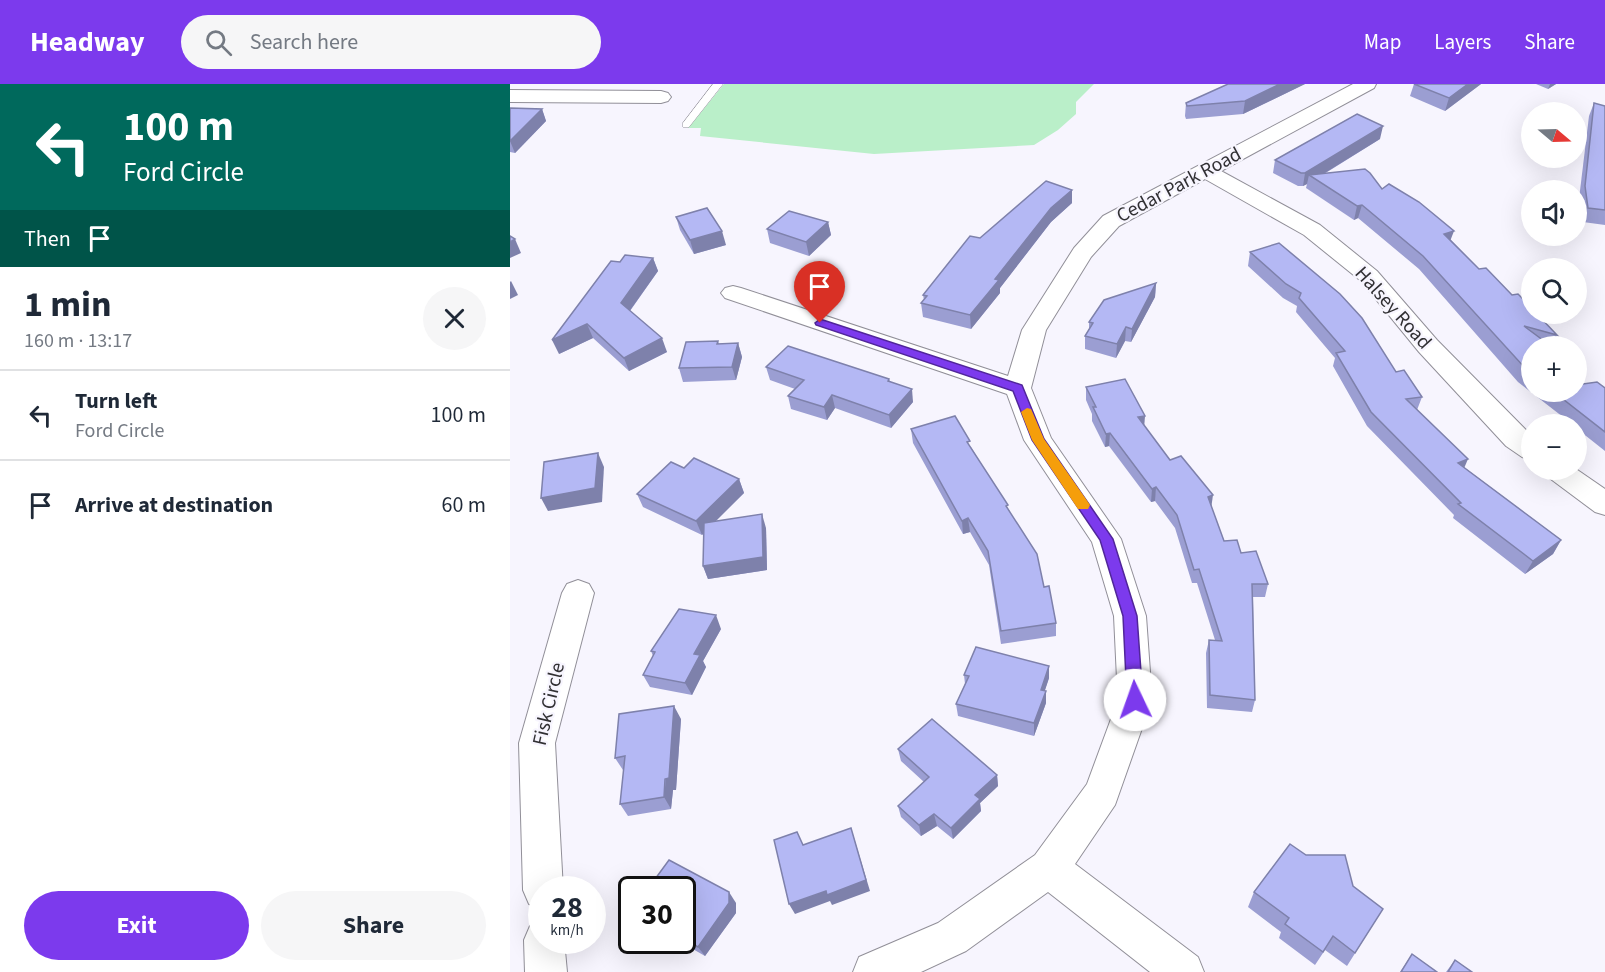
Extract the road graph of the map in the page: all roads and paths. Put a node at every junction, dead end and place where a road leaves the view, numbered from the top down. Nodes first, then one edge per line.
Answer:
1 (718, 84) edge
2 (1367, 84) edge
3 (510, 96) edge
4 (661, 98) dead end
5 (686, 125) dead end
6 (1206, 171) junction
7 (733, 294) dead end
8 (1018, 388) junction
9 (1521, 442) edge
10 (1572, 480) edge
11 (1605, 504) edge
12 (578, 592) dead end
13 (1049, 868) junction
14 (542, 876) edge
15 (545, 954) edge
16 (546, 972) edge
17 (874, 972) edge
18 (1183, 972) edge

1 - 5 lane
2 - 6 street, Cedar Park Road
3 - 4 street
6 - 8 street, Cedar Park Road
6 - 9 street, Halsey Road
7 - 8 street
8 - 13 street
10 - 11 street
12 - 14 street, Fisk Circle
13 - 17 street
13 - 18 street
15 - 16 street

